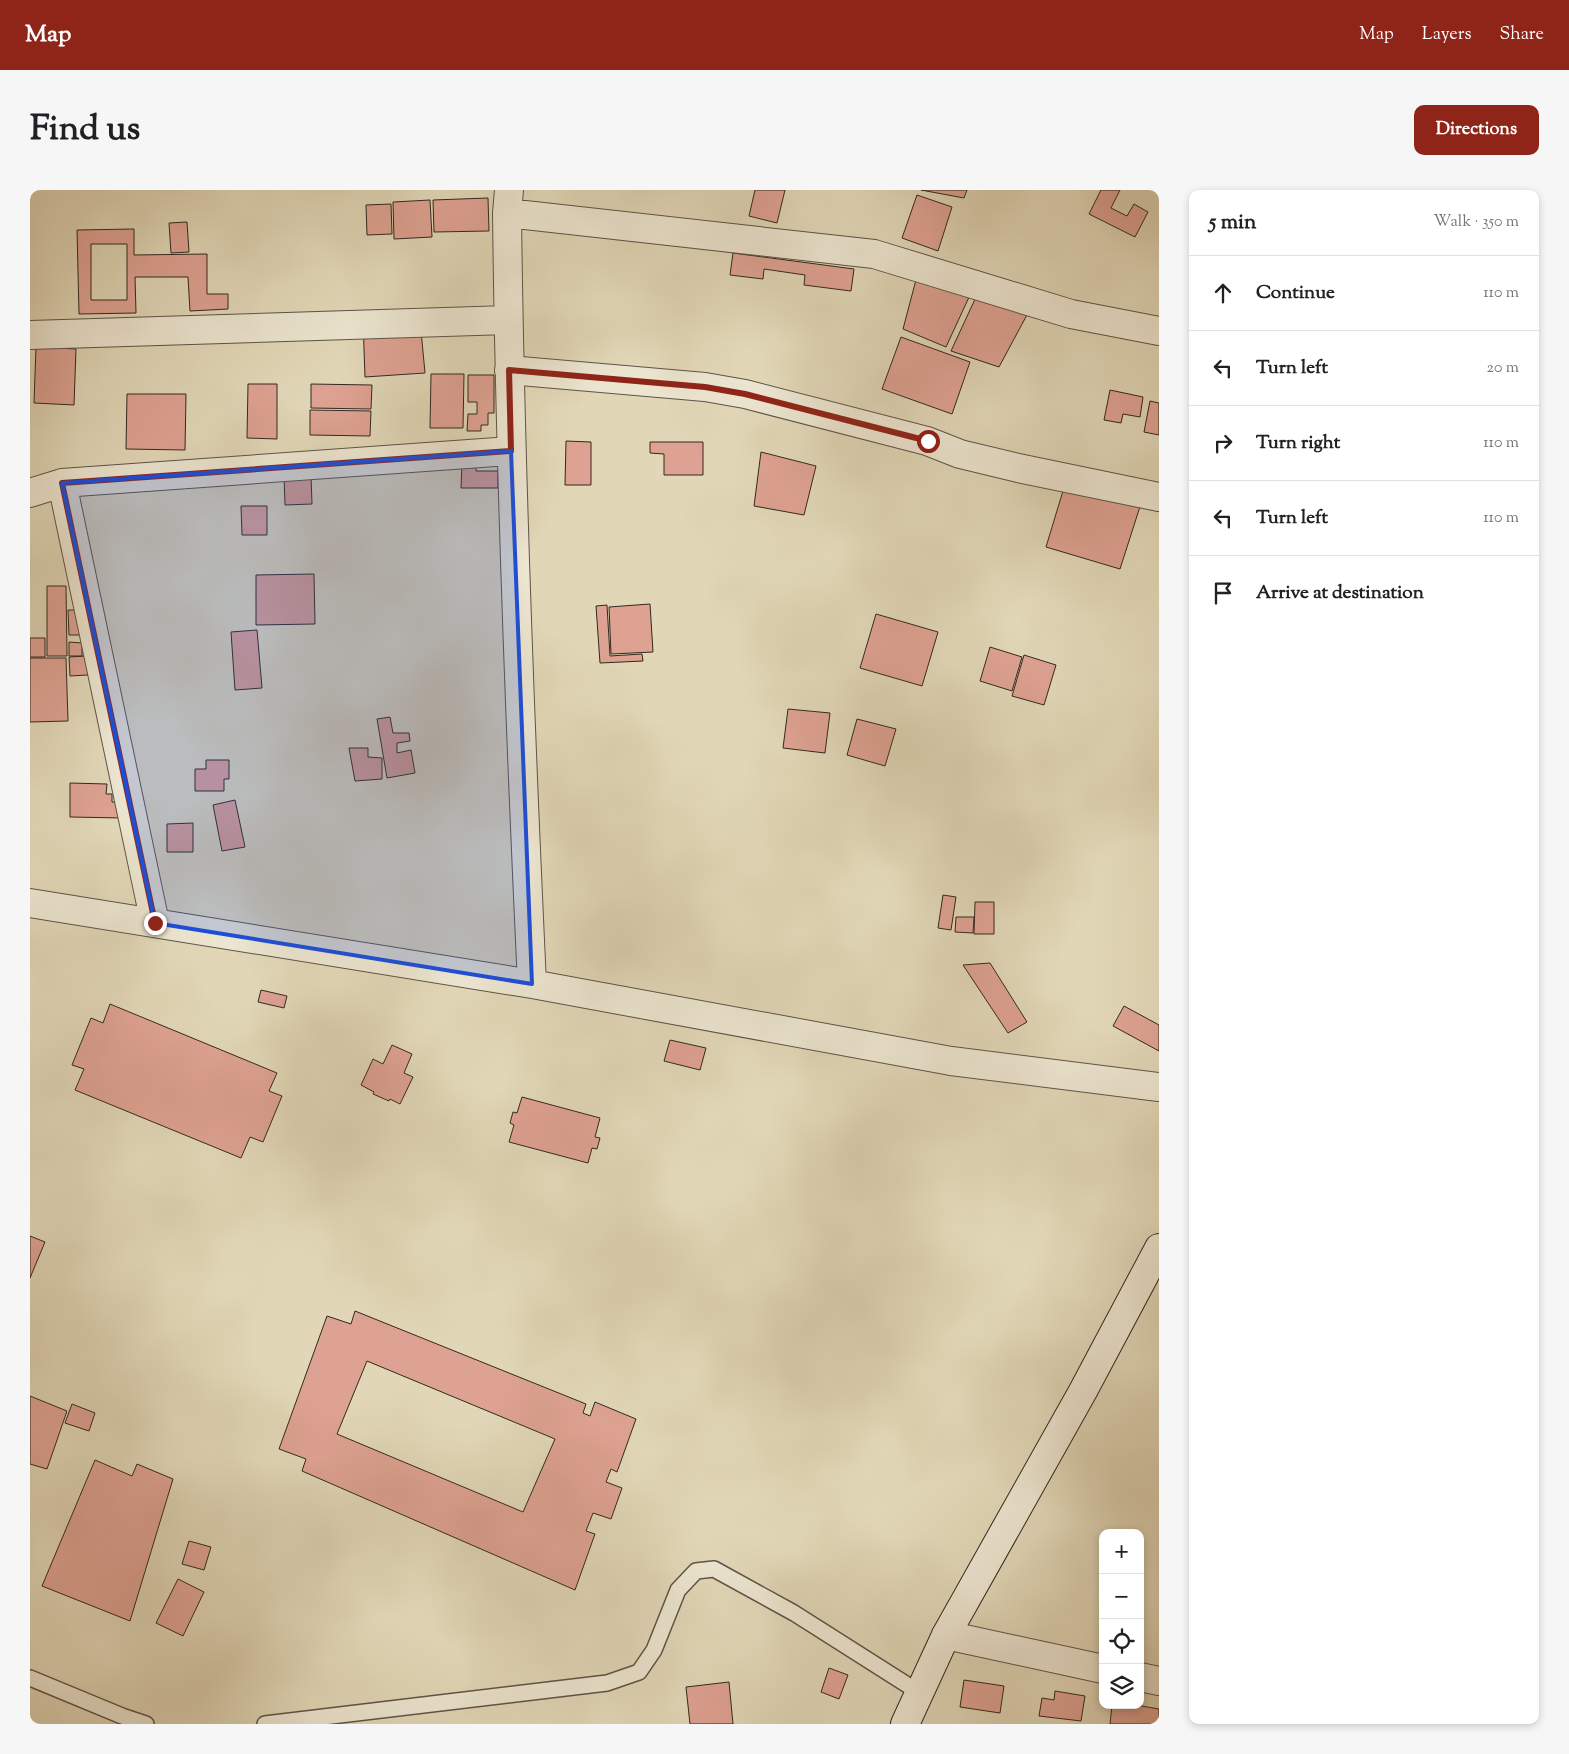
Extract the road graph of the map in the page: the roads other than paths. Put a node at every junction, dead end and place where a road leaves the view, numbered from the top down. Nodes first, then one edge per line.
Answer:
1 (508, 201) edge
2 (508, 320) junction
3 (1159, 331) edge
4 (30, 335) edge
5 (509, 370) junction
6 (511, 451) junction
7 (62, 483) junction
8 (30, 494) edge
9 (1159, 497) edge
10 (30, 903) edge
11 (155, 923) junction
12 (532, 984) junction
13 (1159, 1088) edge
14 (1159, 1248) edge
15 (946, 1634) junction
16 (1099, 1668) edge
17 (30, 1678) edge
18 (1144, 1678) edge
19 (1159, 1681) edge
20 (920, 1693) junction
21 (146, 1724) edge
22 (265, 1724) edge
23 (905, 1724) edge

1 - 2 street
1 - 3 street
2 - 4 street
2 - 5 street
5 - 6 street
5 - 9 street
6 - 7 street
6 - 12 street
7 - 8 street
7 - 11 street
10 - 11 street
11 - 12 street
12 - 13 street
14 - 15 street
15 - 16 street
15 - 20 street
17 - 21 lane
18 - 19 street
20 - 22 lane
20 - 23 street

